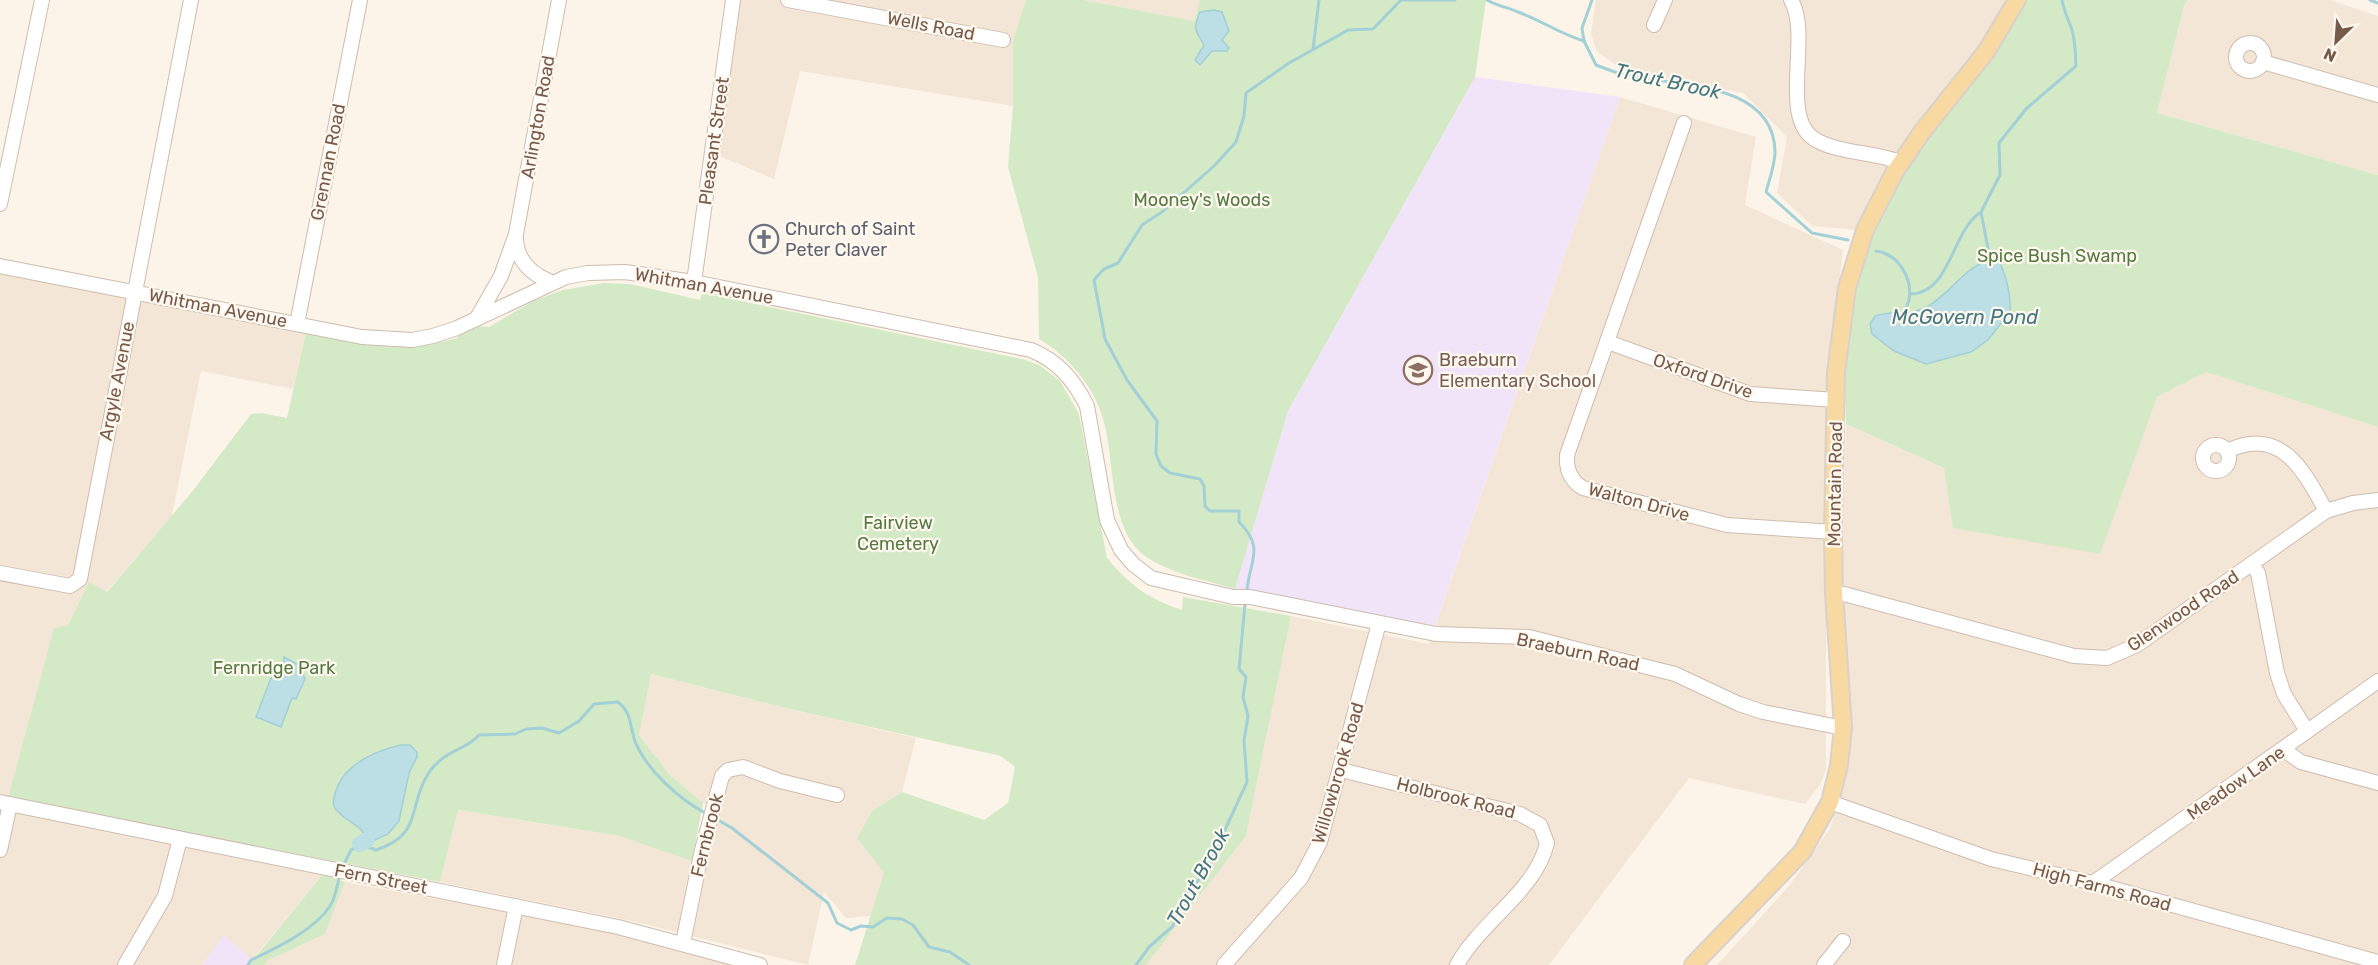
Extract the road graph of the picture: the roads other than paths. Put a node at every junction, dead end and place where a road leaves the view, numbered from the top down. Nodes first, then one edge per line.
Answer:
1 (42, 0) edge
2 (191, 0) edge
3 (360, 0) edge
4 (559, 0) edge
5 (733, 0) edge
6 (788, 0) edge
7 (1665, 0) edge
8 (1791, 0) edge
9 (2017, 0) edge
10 (1654, 25) dead end
11 (1003, 40) dead end
12 (2263, 62) dead end
13 (2378, 95) edge
14 (1684, 123) dead end
15 (1900, 162) junction
16 (0, 204) edge
17 (516, 234) junction
18 (0, 266) edge
19 (551, 282) junction
20 (694, 282) junction
21 (134, 291) junction
22 (476, 319) junction
23 (297, 324) junction
24 (1608, 342) junction
25 (1836, 400) junction
26 (2227, 451) dead end
27 (2378, 500) edge
28 (2326, 511) junction
29 (1833, 532) junction
30 (2251, 564) junction
31 (0, 573) edge
32 (1834, 593) junction
33 (1233, 597) joint
34 (1379, 623) junction
35 (2378, 681) edge
36 (1843, 728) junction
37 (2307, 731) junction
38 (2284, 750) junction
39 (1341, 770) junction
40 (2378, 783) edge
41 (837, 795) dead end
42 (1830, 802) junction
43 (5, 803) edge
44 (180, 838) junction
45 (0, 850) edge
46 (2093, 883) junction
47 (516, 906) junction
48 (1843, 941) dead end
49 (683, 943) junction
50 (2378, 963) edge
51 (125, 965) edge
52 (504, 965) edge
53 (760, 965) edge
54 (1224, 965) edge
55 (1457, 965) edge
56 (1693, 965) edge
57 (1824, 965) edge

1 - 16 street
2 - 21 street, Argyle Avenue
3 - 23 street, Grennan Road
4 - 17 street, Arlington Road
5 - 20 street, Pleasant Street
6 - 11 street, Wells Road
7 - 10 street
8 - 15 street
9 - 15 main road, Mountain Road
12 - 13 street
14 - 24 street, Walton Drive
15 - 25 main road, Mountain Road
17 - 19 street, Arlington Road
17 - 22 street, Arlington Road
18 - 21 street, Whitman Avenue
19 - 20 street, Whitman Avenue
19 - 22 street, Whitman Avenue
20 - 33 street, Whitman Avenue
21 - 23 street, Whitman Avenue
21 - 31 street, Argyle Avenue
22 - 23 street, Whitman Avenue
24 - 25 street, Oxford Drive
24 - 29 street, Walton Drive
25 - 29 main road, Mountain Road
26 - 28 street
27 - 28 street, Glenwood Road
28 - 30 street, Glenwood Road
29 - 32 main road, Mountain Road
30 - 32 street, Glenwood Road
30 - 37 street
32 - 36 main road, Mountain Road
33 - 34 street, Braeburn Road
34 - 36 street, Braeburn Road
34 - 39 street, Willowbrook Road
35 - 37 street, Meadow Lane
36 - 42 main road, Mountain Road
37 - 38 street, Meadow Lane
38 - 40 street
38 - 46 street, Meadow Lane
39 - 54 street, Willowbrook Road
39 - 55 street, Holbrook Road
41 - 49 street, Fernbrook
42 - 46 street, High Farms Road
42 - 56 main road, Mountain Road
43 - 44 street, Fern Street
43 - 45 street
44 - 47 street, Fern Street
44 - 51 street
46 - 50 street, High Farms Road
47 - 49 street, Fern Street
47 - 52 street
48 - 57 street
49 - 53 street, Fern Street

